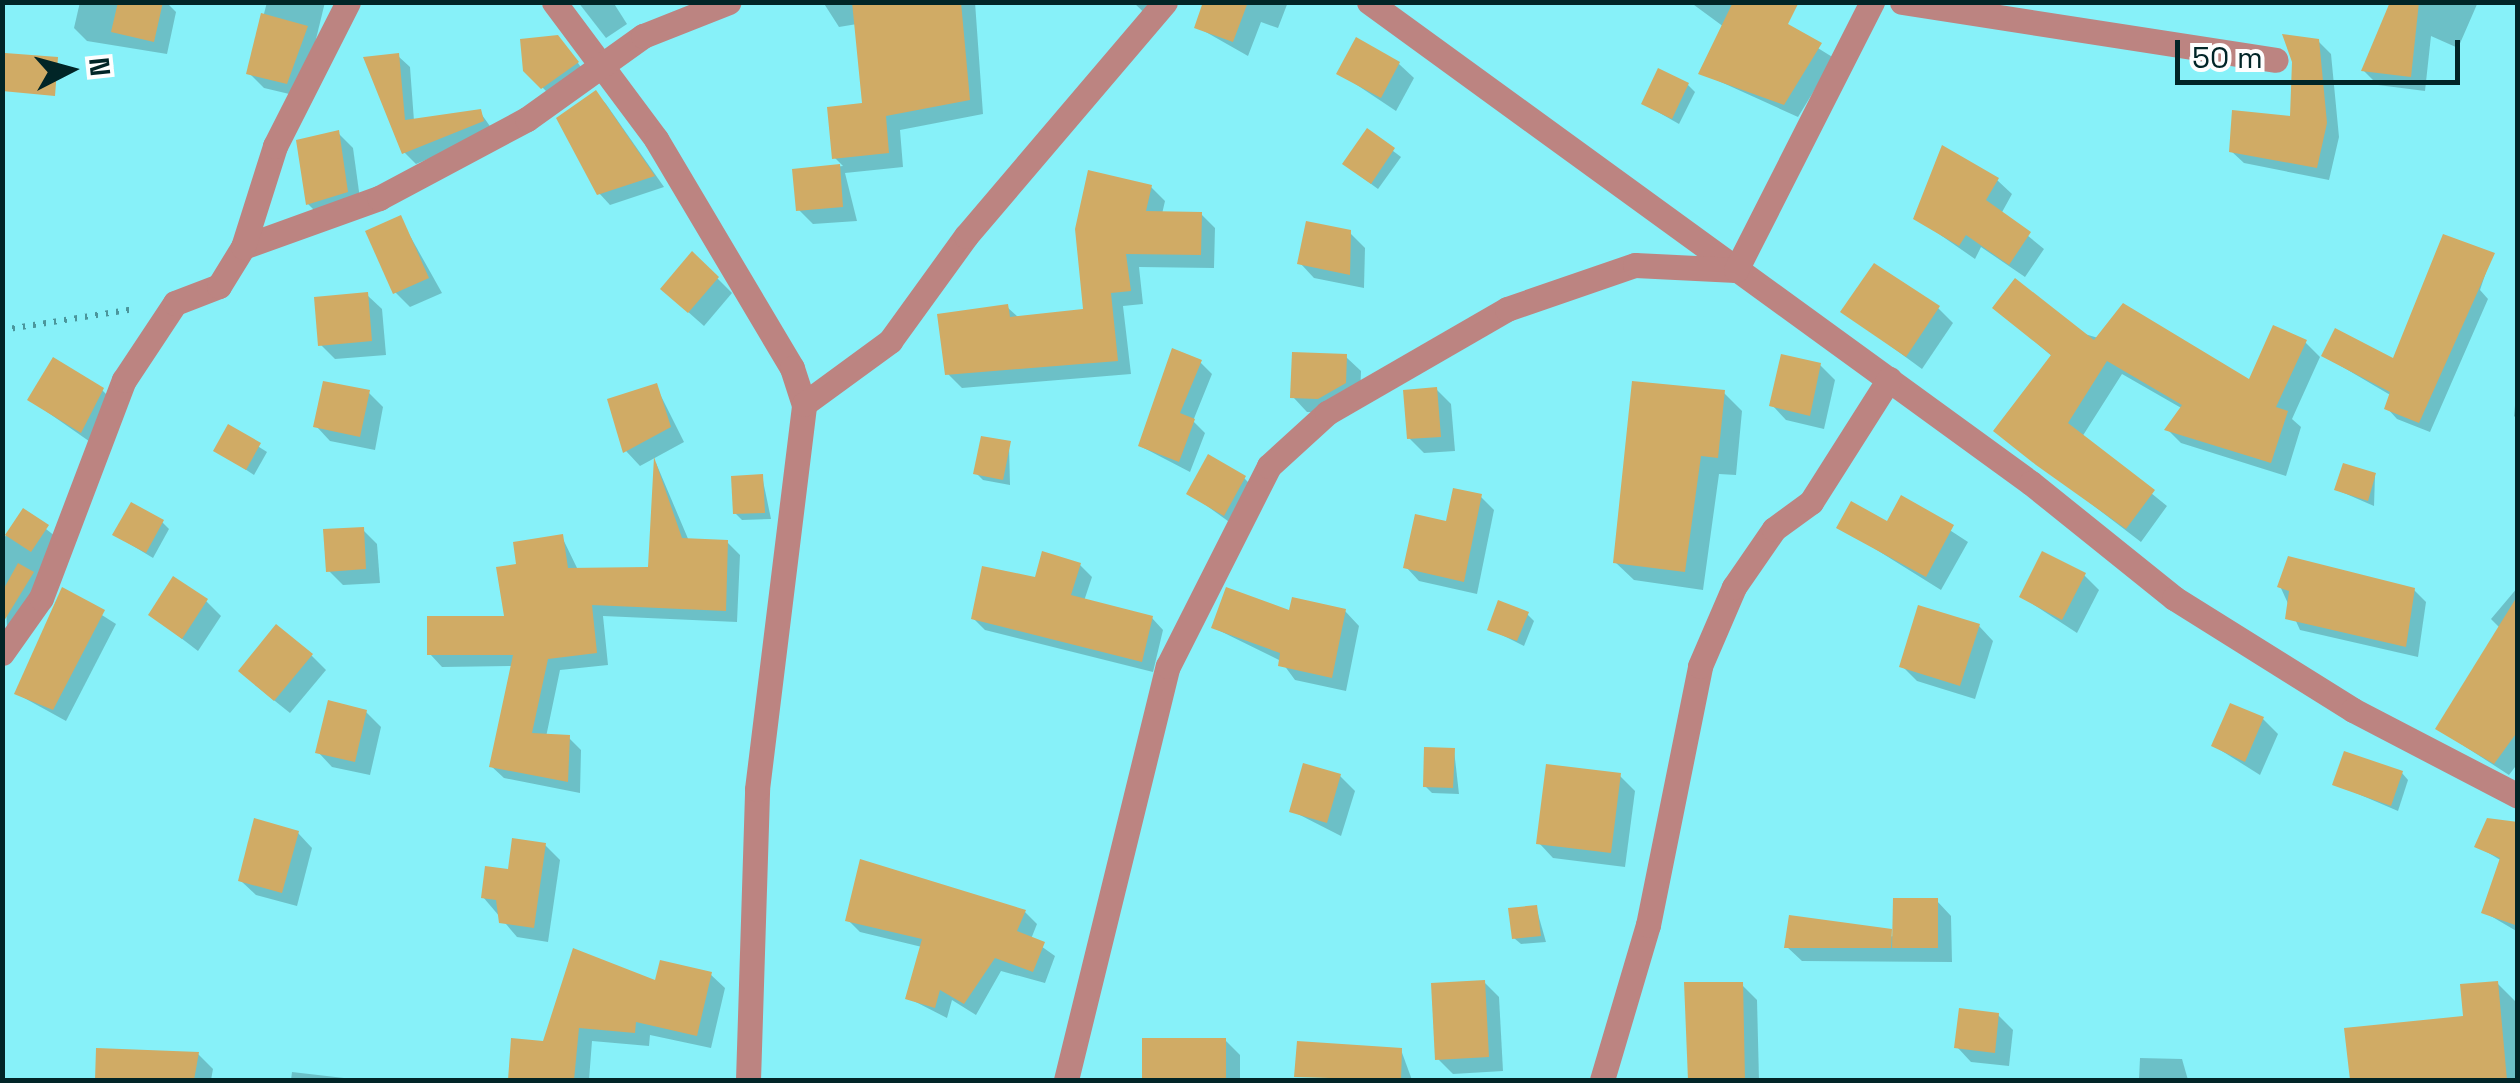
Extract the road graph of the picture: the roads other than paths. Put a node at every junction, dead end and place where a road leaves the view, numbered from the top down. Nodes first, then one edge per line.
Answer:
1 (348, 2) edge
2 (554, 2) edge
3 (729, 2) edge
4 (1165, 2) edge
5 (1370, 2) edge
6 (1902, 2) edge
7 (1873, 3) edge
8 (2276, 60) dead end
9 (599, 70) junction
10 (243, 247) junction
11 (1736, 270) junction
12 (1889, 379) junction
13 (804, 404) junction
14 (2, 653) edge
15 (2518, 796) edge
16 (748, 1080) edge
17 (1066, 1080) edge
18 (1602, 1080) edge

1 - 10 street
2 - 9 street
3 - 9 street
4 - 13 street
5 - 11 street
6 - 8 street
7 - 11 street
9 - 10 street
9 - 13 street
10 - 14 street
11 - 12 street
11 - 17 street
12 - 15 street
12 - 18 street
13 - 16 street

